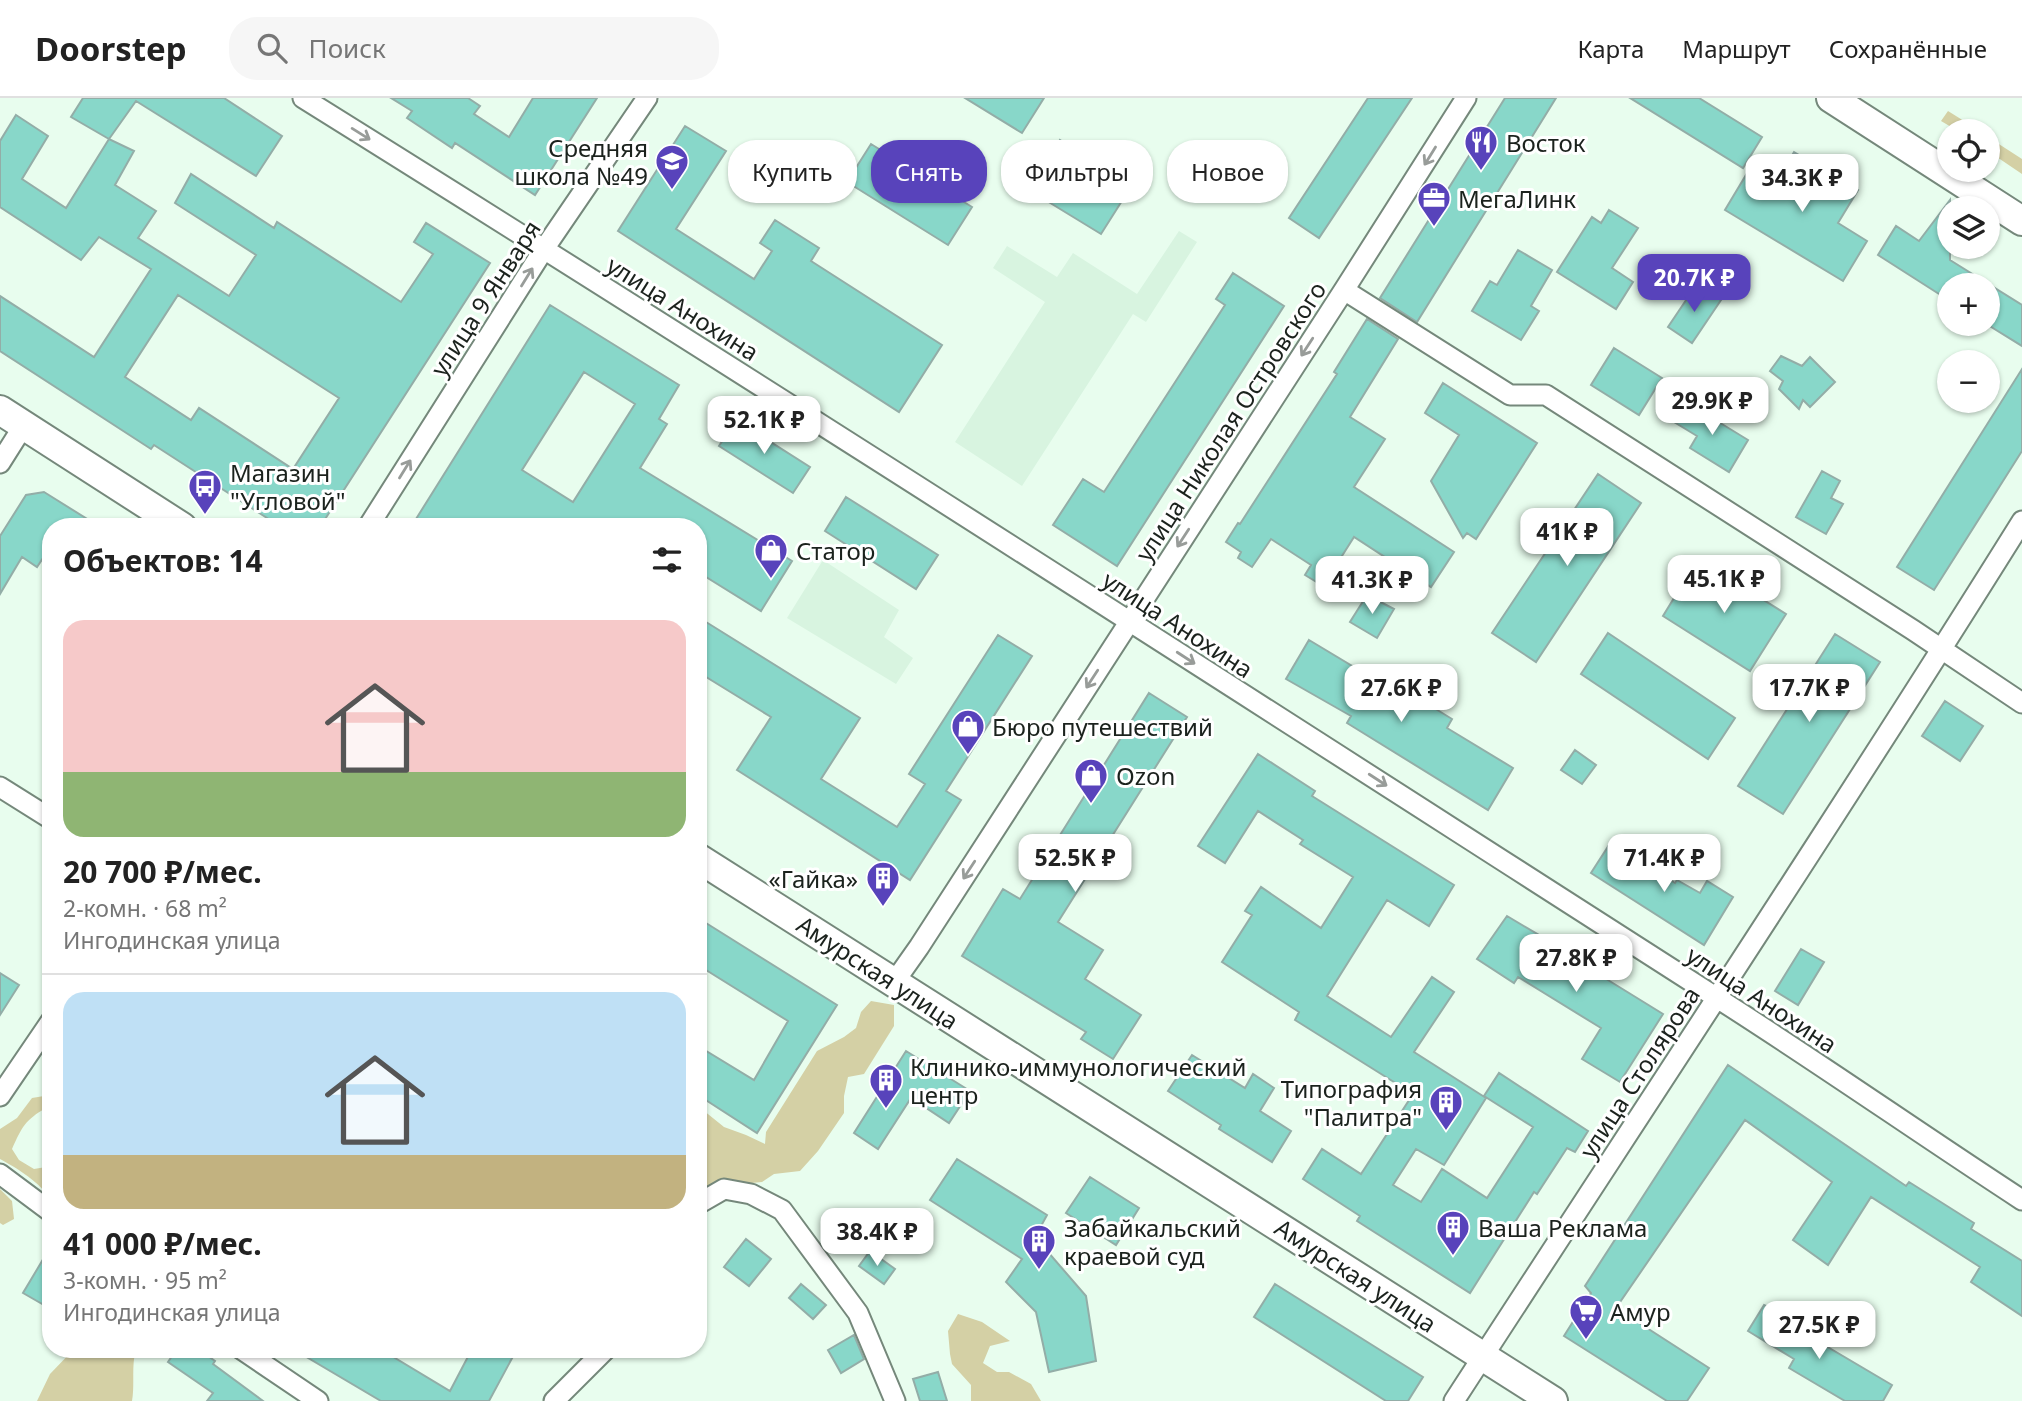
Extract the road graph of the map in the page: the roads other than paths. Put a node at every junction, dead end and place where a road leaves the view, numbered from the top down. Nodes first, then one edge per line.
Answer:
1 (303, 98) edge
2 (647, 98) edge
3 (1466, 98) edge
4 (1831, 98) edge
5 (2022, 221) edge
6 (544, 249) junction
7 (1344, 290) junction
8 (0, 410) edge
9 (24, 425) junction
10 (0, 463) edge
11 (168, 518) edge
12 (374, 518) edge
13 (2022, 521) edge
14 (1129, 621) junction
15 (1942, 649) junction
16 (2022, 703) edge
17 (0, 787) edge
18 (42, 813) edge
19 (707, 864) edge
20 (895, 981) junction
21 (1717, 998) junction
22 (42, 1034) edge
23 (0, 1096) edge
24 (0, 1174) edge
25 (707, 1199) edge
26 (2022, 1200) edge
27 (42, 1205) edge
28 (1483, 1357) junction
29 (254, 1358) edge
30 (597, 1358) edge
31 (318, 1401) edge
32 (554, 1401) edge
33 (895, 1401) edge
34 (1454, 1401) edge
35 (1553, 1401) edge

1 -> 6 street, улица Анохина
2 - 6 street, улица 9 Января
3 -> 7 street, улица Николая Островского
4 - 5 main road
12 -> 6 street, улица 9 Января
6 - 14 street, улица Анохина
7 -> 14 street, улица Николая Островского
7 - 15 street
8 - 9 main road
9 - 10 street
9 - 11 main road
13 - 15 street, улица Столярова
14 -> 20 street, улица Николая Островского
14 -> 21 street, улица Анохина
15 - 16 street
15 - 21 street, улица Столярова
17 - 18 street
19 - 20 main road, Амурская улица
20 - 28 main road, Амурская улица
21 - 26 street, улица Анохина
21 - 28 street, улица Столярова
22 - 23 street
24 - 27 street
25 - 33 street
28 - 34 street, улица Столярова
28 - 35 main road, Амурская улица
29 - 31 street
30 - 32 street

